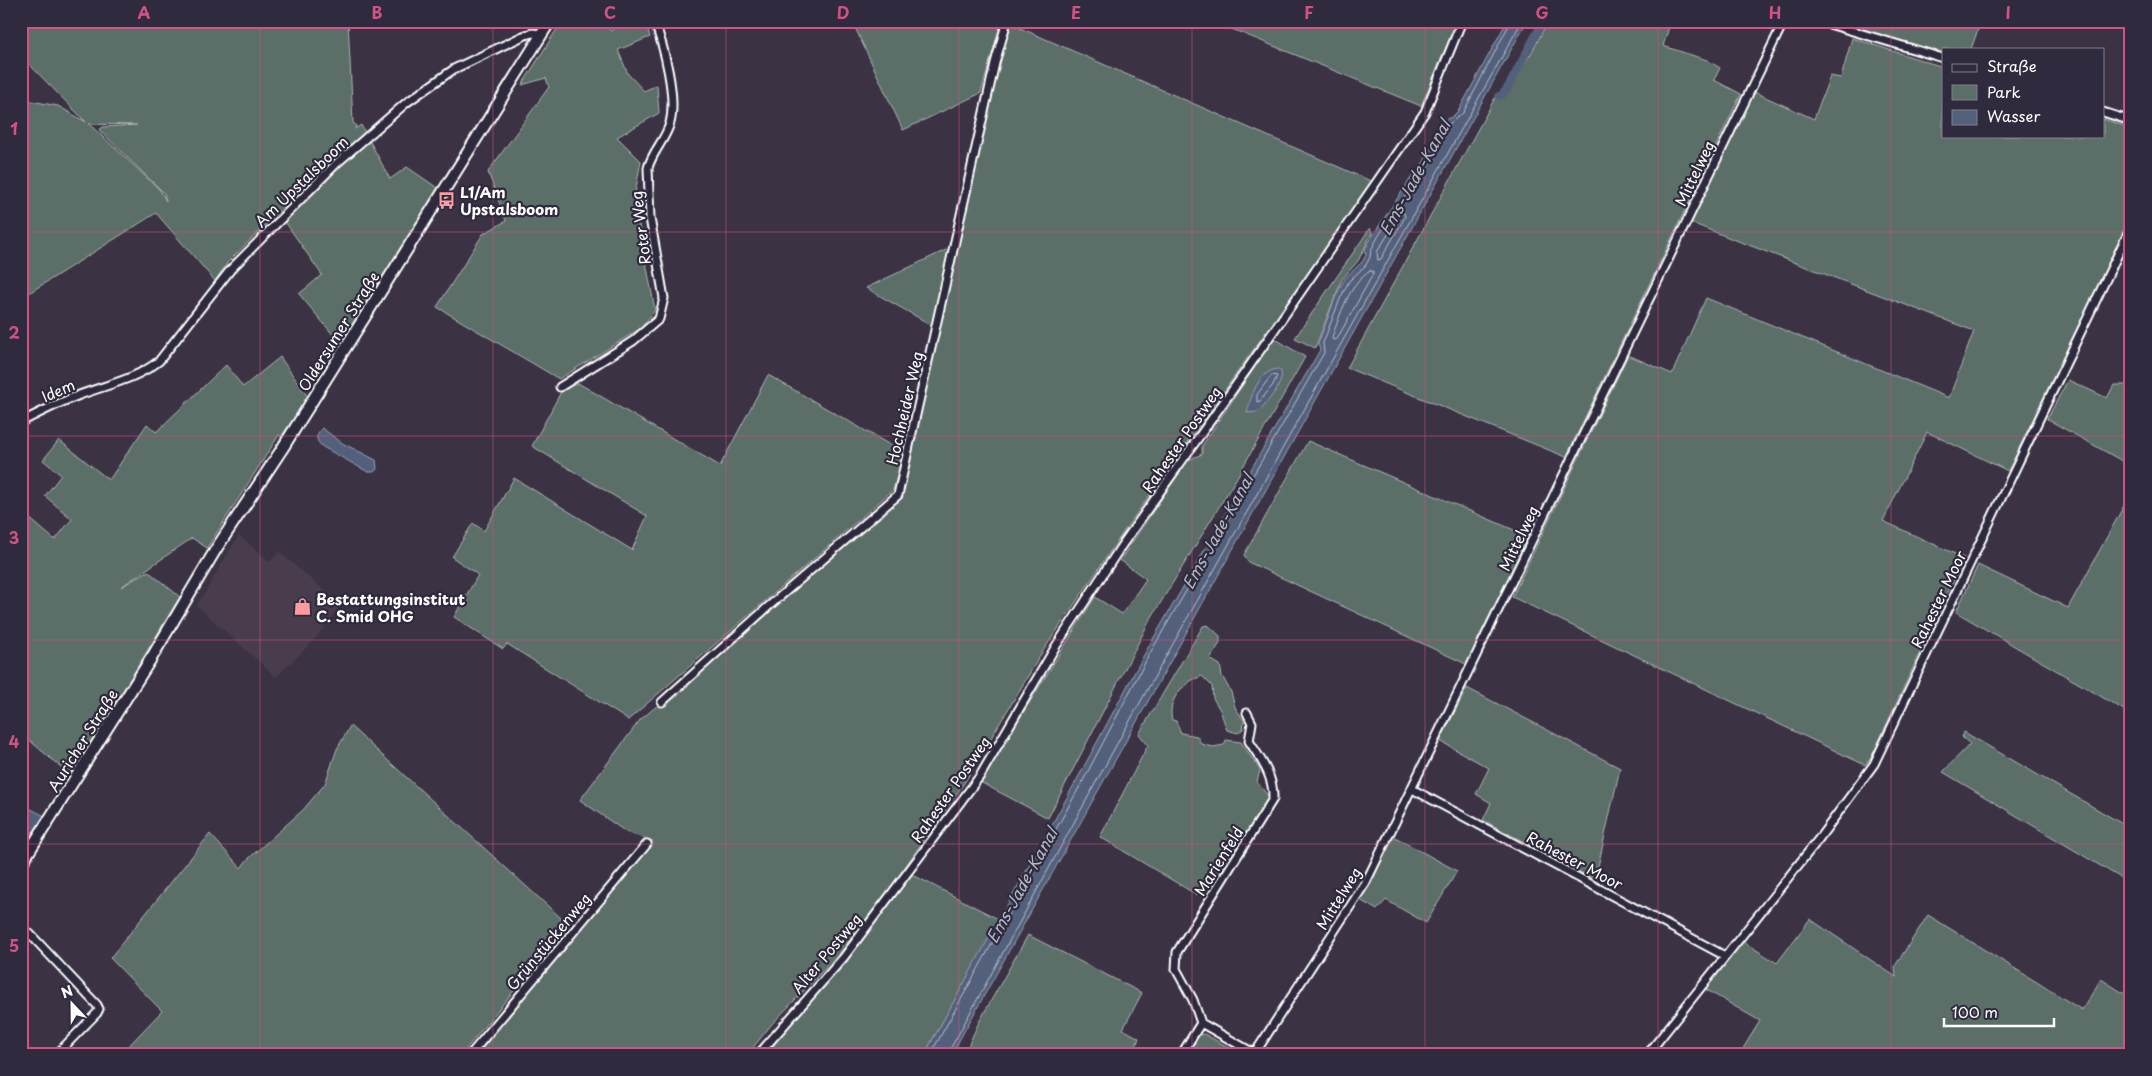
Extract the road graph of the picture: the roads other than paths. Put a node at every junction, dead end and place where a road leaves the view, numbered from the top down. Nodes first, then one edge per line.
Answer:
1 (550, 21) edge
2 (654, 21) edge
3 (1008, 21) edge
4 (1462, 21) edge
5 (1784, 21) edge
6 (1819, 21) edge
7 (542, 34) junction
8 (1942, 58) edge
9 (2104, 112) edge
10 (2131, 121) edge
11 (2131, 227) edge
12 (108, 385) joint
13 (560, 387) dead end
14 (21, 422) edge
15 (152, 657) joint
16 (662, 702) dead end
17 (1247, 713) dead end
18 (1412, 789) junction
19 (646, 844) dead end
20 (21, 864) edge
21 (912, 867) joint
22 (30, 934) dead end
23 (1725, 956) junction
24 (1201, 1023) junction
25 (1256, 1054) edge
26 (56, 1055) edge
27 (470, 1055) edge
28 (758, 1055) edge
29 (1181, 1055) edge
30 (1647, 1055) edge

1 - 7 main road, Oldersumer Straße
2 - 13 street, Roter Weg
3 - 16 street, Hochheider Weg
4 - 21 street, Rahester Postweg
5 - 18 street, Mittelweg
6 - 8 street
7 - 12 street, Am Upstalsboom
7 - 15 main road, Oldersumer Straße
9 - 10 street
11 - 23 street, Rahester Moor
12 - 14 street, Idem
15 - 20 main road, Auricher Straße
17 - 24 street, Marienfeld
18 - 23 street, Rahester Moor
18 - 25 street, Mittelweg
19 - 27 street, Grünstückenweg
21 - 28 street, Alter Postweg
22 - 26 street
23 - 30 street, Rahester Moor
24 - 25 street
24 - 29 street

